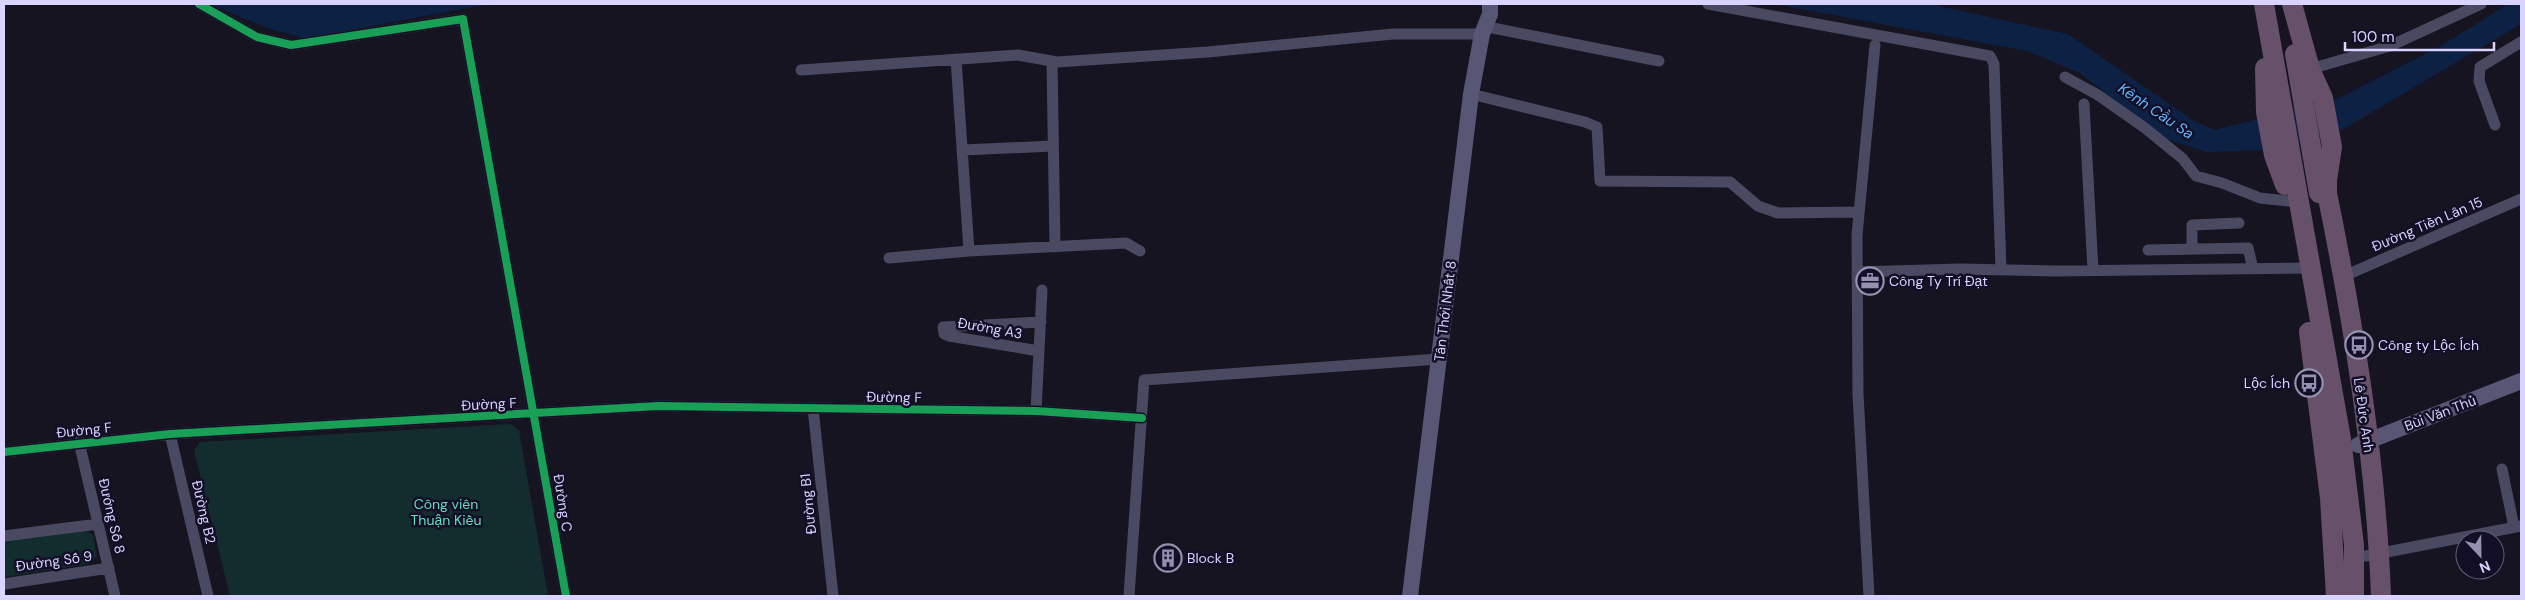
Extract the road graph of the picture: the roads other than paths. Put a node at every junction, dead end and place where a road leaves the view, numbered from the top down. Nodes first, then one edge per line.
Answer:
1 (199, 4) edge
2 (1479, 4) edge
3 (1490, 4) edge
4 (1708, 4) edge
5 (2254, 4) edge
6 (2264, 4) edge
7 (2284, 4) edge
8 (2292, 4) edge
9 (2481, 4) edge
10 (1482, 30) junction
11 (2521, 42) edge
12 (1876, 45) dead end
13 (956, 59) junction
14 (1052, 61) junction
15 (1658, 61) dead end
16 (801, 70) dead end
17 (2065, 77) dead end
18 (2306, 77) junction
19 (1471, 94) junction
20 (2084, 104) dead end
21 (2495, 125) dead end
22 (1053, 146) junction
23 (962, 150) junction
24 (2282, 157) junction
25 (2521, 199) edge
26 (2294, 202) junction
27 (1858, 212) junction
28 (2239, 223) dead end
29 (1055, 247) junction
30 (2192, 249) junction
31 (2148, 250) dead end
32 (969, 251) junction
33 (1140, 251) dead end
34 (889, 258) dead end
35 (2306, 268) junction
36 (2253, 269) junction
37 (2001, 270) junction
38 (2094, 270) junction
39 (1857, 272) junction
40 (2344, 276) junction
41 (1042, 290) dead end
42 (1041, 322) junction
43 (1039, 351) junction
44 (1439, 359) junction
45 (2521, 381) edge
46 (813, 408) junction
47 (1036, 411) junction
48 (533, 414) junction
49 (1142, 418) junction
50 (170, 434) junction
51 (79, 442) junction
52 (2363, 443) junction
53 (4, 452) edge
54 (2502, 469) dead end
55 (2339, 497) junction
56 (98, 524) junction
57 (2518, 527) edge
58 (4, 536) edge
59 (2373, 555) junction
60 (108, 568) junction
61 (4, 584) edge
62 (115, 596) edge
63 (208, 596) edge
64 (566, 596) edge
65 (833, 596) edge
66 (1129, 596) edge
67 (1410, 596) edge
68 (1869, 596) edge
69 (2336, 596) edge
70 (2354, 596) edge
71 (2368, 596) edge
72 (2381, 596) edge

1 - 48 street, Đường C
2 - 10 street, Tân Thới Nhất 8
3 - 10 street, Tân Thới Nhất 8
4 - 37 street
5 - 24 highway
6 - 24 highway
7 - 18 highway
8 - 18 highway
9 - 18 street
10 - 14 street
10 - 15 street
10 - 19 street, Tân Thới Nhất 8
11 - 21 street
12 - 27 street
13 - 14 street
13 - 16 street
13 - 23 street
14 - 22 street
17 - 26 street
18 - 40 highway, Lê Đức Anh
18 - 52 highway, Lê Đức Anh
19 - 27 street
19 - 44 street, Tân Thới Nhất 8
20 - 38 street
22 - 23 street
22 - 29 street
23 - 32 street
24 - 26 highway
25 - 40 street, Đường Tiền Lân 15
26 - 35 highway
27 - 39 street
28 - 30 street
29 - 32 street
29 - 33 street
30 - 31 street
30 - 36 street
32 - 34 street
35 - 36 street
35 - 55 highway
36 - 38 street
37 - 38 street
37 - 39 street
39 - 68 street
40 - 52 highway, Lê Đức Anh
41 - 42 street
42 - 43 street
42 - 43 street, Đường A3
43 - 47 street
44 - 49 street
44 - 67 street, Tân Thới Nhất 8
45 - 52 street, Bùi Văn Thủ
46 - 47 street, Đường F
46 - 48 street, Đường F
46 - 65 street, Đường B1
47 - 49 street, Đường F
48 - 50 street, Đường F
48 - 64 street, Đường C
49 - 66 street
50 - 51 street, Đường F
50 - 63 street, Đường B2
51 - 53 street, Đường F
51 - 56 street, Đướng Số 8
52 - 59 highway, Lê Đức Anh
54 - 57 street
55 - 69 highway
55 - 70 highway
56 - 58 street
56 - 60 street, Đướng Số 8
57 - 59 street
59 - 71 highway, Lê Đức Anh
59 - 72 highway, Lê Đức Anh
60 - 61 street, Đường Số 9
60 - 62 street, Đướng Số 8

